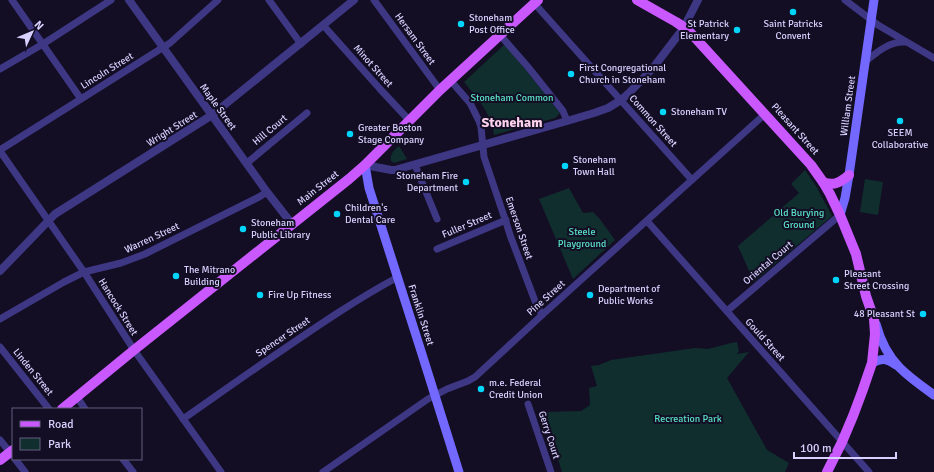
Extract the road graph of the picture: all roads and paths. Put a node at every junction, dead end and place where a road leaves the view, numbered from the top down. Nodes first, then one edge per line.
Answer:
1 (12, 0) edge
2 (110, 0) edge
3 (129, 0) edge
4 (218, 0) edge
5 (269, 0) edge
6 (354, 0) edge
7 (374, 0) edge
8 (637, 0) edge
9 (698, 0) edge
10 (845, 0) edge
11 (874, 0) edge
12 (536, 2) edge
13 (871, 20) junction
14 (323, 25) junction
15 (684, 27) junction
16 (500, 35) junction
17 (905, 42) junction
18 (43, 44) junction
19 (301, 44) junction
20 (162, 48) junction
21 (934, 58) edge
22 (866, 61) junction
23 (0, 69) edge
24 (450, 80) junction
25 (440, 90) junction
26 (81, 99) junction
27 (621, 100) junction
28 (306, 113) dead end
29 (765, 114) junction
30 (212, 115) junction
31 (409, 120) junction
32 (567, 121) junction
33 (483, 146) junction
34 (0, 150) edge
35 (246, 163) junction
36 (365, 165) junction
37 (415, 165) junction
38 (849, 175) junction
39 (692, 180) junction
40 (824, 182) junction
41 (267, 192) junction
42 (840, 215) junction
43 (437, 218) dead end
44 (506, 220) junction
45 (48, 221) junction
46 (647, 221) junction
47 (292, 224) junction
48 (437, 249) dead end
49 (0, 271) edge
50 (84, 272) junction
51 (398, 277) junction
52 (727, 311) junction
53 (542, 315) junction
54 (0, 319) edge
55 (874, 319) junction
56 (0, 348) edge
57 (134, 350) junction
58 (872, 363) junction
59 (899, 367) junction
60 (932, 391) edge
61 (434, 395) junction
62 (77, 397) junction
63 (528, 404) dead end
64 (48, 408) edge
65 (63, 408) edge
66 (84, 408) edge
67 (183, 419) junction
68 (0, 440) edge
69 (842, 442) junction
70 (12, 453) edge
71 (12, 454) edge
72 (0, 460) edge
73 (17, 460) edge
74 (124, 460) edge
75 (25, 472) edge
76 (133, 472) edge
77 (221, 472) edge
78 (323, 472) edge
79 (459, 472) edge
80 (551, 472) edge
81 (827, 472) edge
82 (869, 472) edge

1 - 18 street
2 - 18 street
3 - 20 street, Maple Street
4 - 20 street, Lincoln Street
5 - 19 street
6 - 14 street, Wright Street
7 - 25 street, Hersam Street
8 - 15 main road, Pleasant Street
9 - 15 street
10 - 13 street
11 - 13 main road, William Street
12 - 16 main road, Main Street
12 - 27 street, Common Street
13 - 17 street
13 - 22 main road, William Street
14 - 19 street, Wright Street
14 - 31 street, Minot Street
15 - 27 street
15 - 29 main road, Pleasant Street
16 - 24 main road, Main Street
16 - 32 street
17 - 21 street
17 - 22 street
18 - 23 street
18 - 26 street
19 - 30 street, Wright Street
20 - 26 street, Lincoln Street
20 - 30 street, Maple Street
22 - 38 main road, William Street
24 - 25 main road, Main Street
24 - 33 street, Emerson Street
25 - 31 main road, Main Street
26 - 34 street, Lincoln Street
27 - 32 street
27 - 39 street, Common Street
28 - 35 street, Hill Court
29 - 39 street, Pine Street
29 - 40 main road, Pleasant Street
30 - 35 street, Maple Street
30 - 45 street, Wright Street
31 - 36 main road, Main Street
32 - 33 street
33 - 37 street
33 - 44 street, Emerson Street
34 - 45 street, Hancock Street
35 - 41 street, Maple Street
36 - 37 street
36 - 47 main road, Main Street
36 - 51 main road, Franklin Street
37 - 43 street
38 - 40 main road
38 - 42 main road, William Street
39 - 46 street, Pine Street
40 - 42 main road, Pleasant Street
41 - 47 street, Maple Street
41 - 50 street, Warren Street
42 - 52 street, Oriental Court
42 - 55 main road, Pleasant Street
44 - 48 street, Fuller Street
44 - 53 street, Emerson Street
45 - 49 street, Wright Street
45 - 50 street, Hancock Street
46 - 52 street, Gould Street
46 - 53 street, Pine Street
47 - 57 main road, Main Street
50 - 54 street, Warren Street
50 - 57 street, Hancock Street
51 - 61 main road, Franklin Street
51 - 67 street, Spencer Street
52 - 69 street, Gould Street
53 - 61 street, Pine Street
55 - 58 main road, Pleasant Street
55 - 59 main road, Pleasant Street
56 - 64 street, Linden Street
57 - 62 main road, Main Street
57 - 67 street, Hancock Street
58 - 59 main road
58 - 69 main road, Pleasant Street
59 - 60 main road
61 - 78 street, Pine Street
61 - 79 main road, Franklin Street
62 - 65 main road, Main Street
62 - 66 street
63 - 80 street, Gerry Court
67 - 77 street, Hancock Street
68 - 70 street
69 - 81 main road, Pleasant Street
69 - 82 street, Gould Street
71 - 72 main road
73 - 75 street
74 - 76 street

